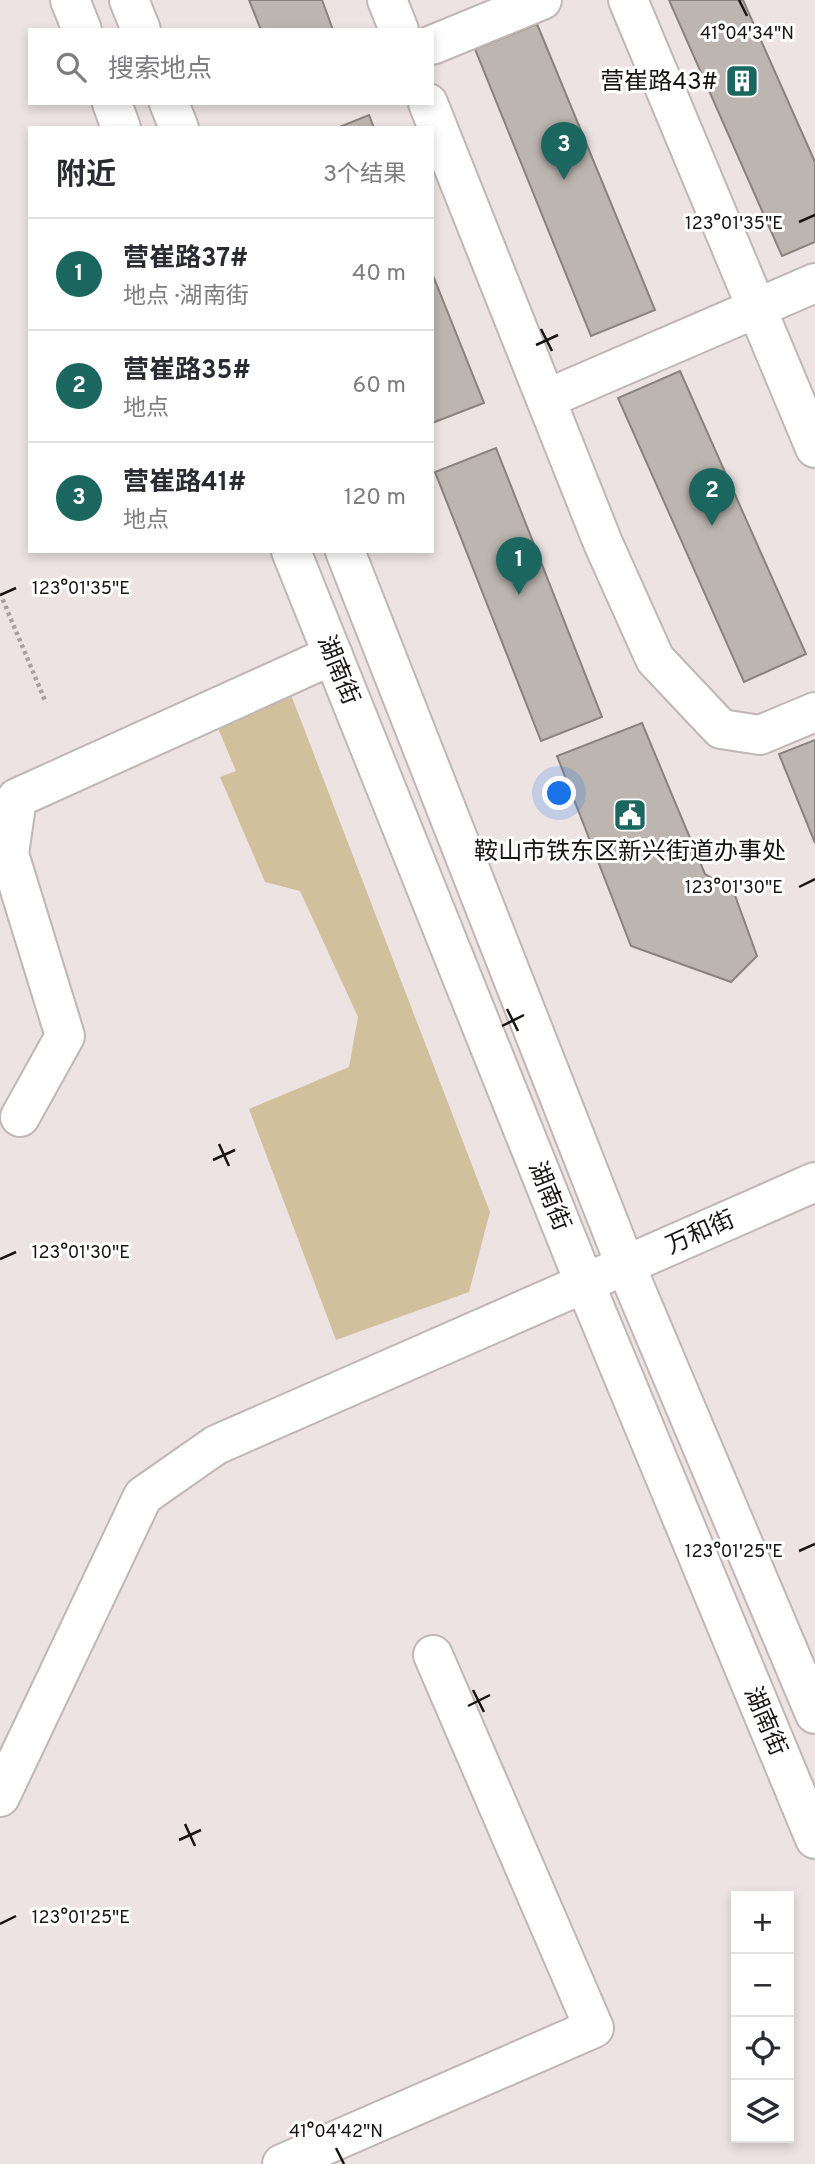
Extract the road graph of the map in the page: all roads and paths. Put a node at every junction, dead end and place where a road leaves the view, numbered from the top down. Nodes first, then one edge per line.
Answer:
1 (70, 0) edge
2 (129, 0) edge
3 (387, 0) edge
4 (542, 0) edge
5 (628, 0) edge
6 (81, 28) edge
7 (140, 28) edge
8 (398, 28) edge
9 (434, 44) edge
10 (113, 105) edge
11 (170, 105) edge
12 (429, 105) edge
13 (120, 126) edge
14 (178, 126) edge
15 (815, 283) edge
16 (757, 308) junction
17 (546, 399) junction
18 (815, 448) edge
19 (292, 553) edge
20 (346, 553) edge
21 (0, 593) edge
22 (333, 655) junction
23 (46, 703) dead end
24 (815, 712) edge
25 (20, 1116) dead end
26 (815, 1181) edge
27 (625, 1264) junction
28 (585, 1284) junction
29 (433, 1654) dead end
30 (815, 1714) edge
31 (0, 1797) edge
32 (815, 1839) edge
33 (282, 2164) edge

1 - 6 street
2 - 7 street
3 - 8 street
4 - 9 street
5 - 16 street
10 - 13 street
11 - 14 street
12 - 17 street
15 - 16 street
16 - 17 street
16 - 18 street
17 - 24 street
19 - 22 street, 湖南街
20 - 27 street, 湖南街
21 - 23 path
22 - 25 street
22 - 28 street, 湖南街
26 - 27 street, 万和街
27 - 28 street, 万和街
27 - 30 street, 湖南街
28 - 31 street, 万和街
28 - 32 street, 湖南街
29 - 33 street

